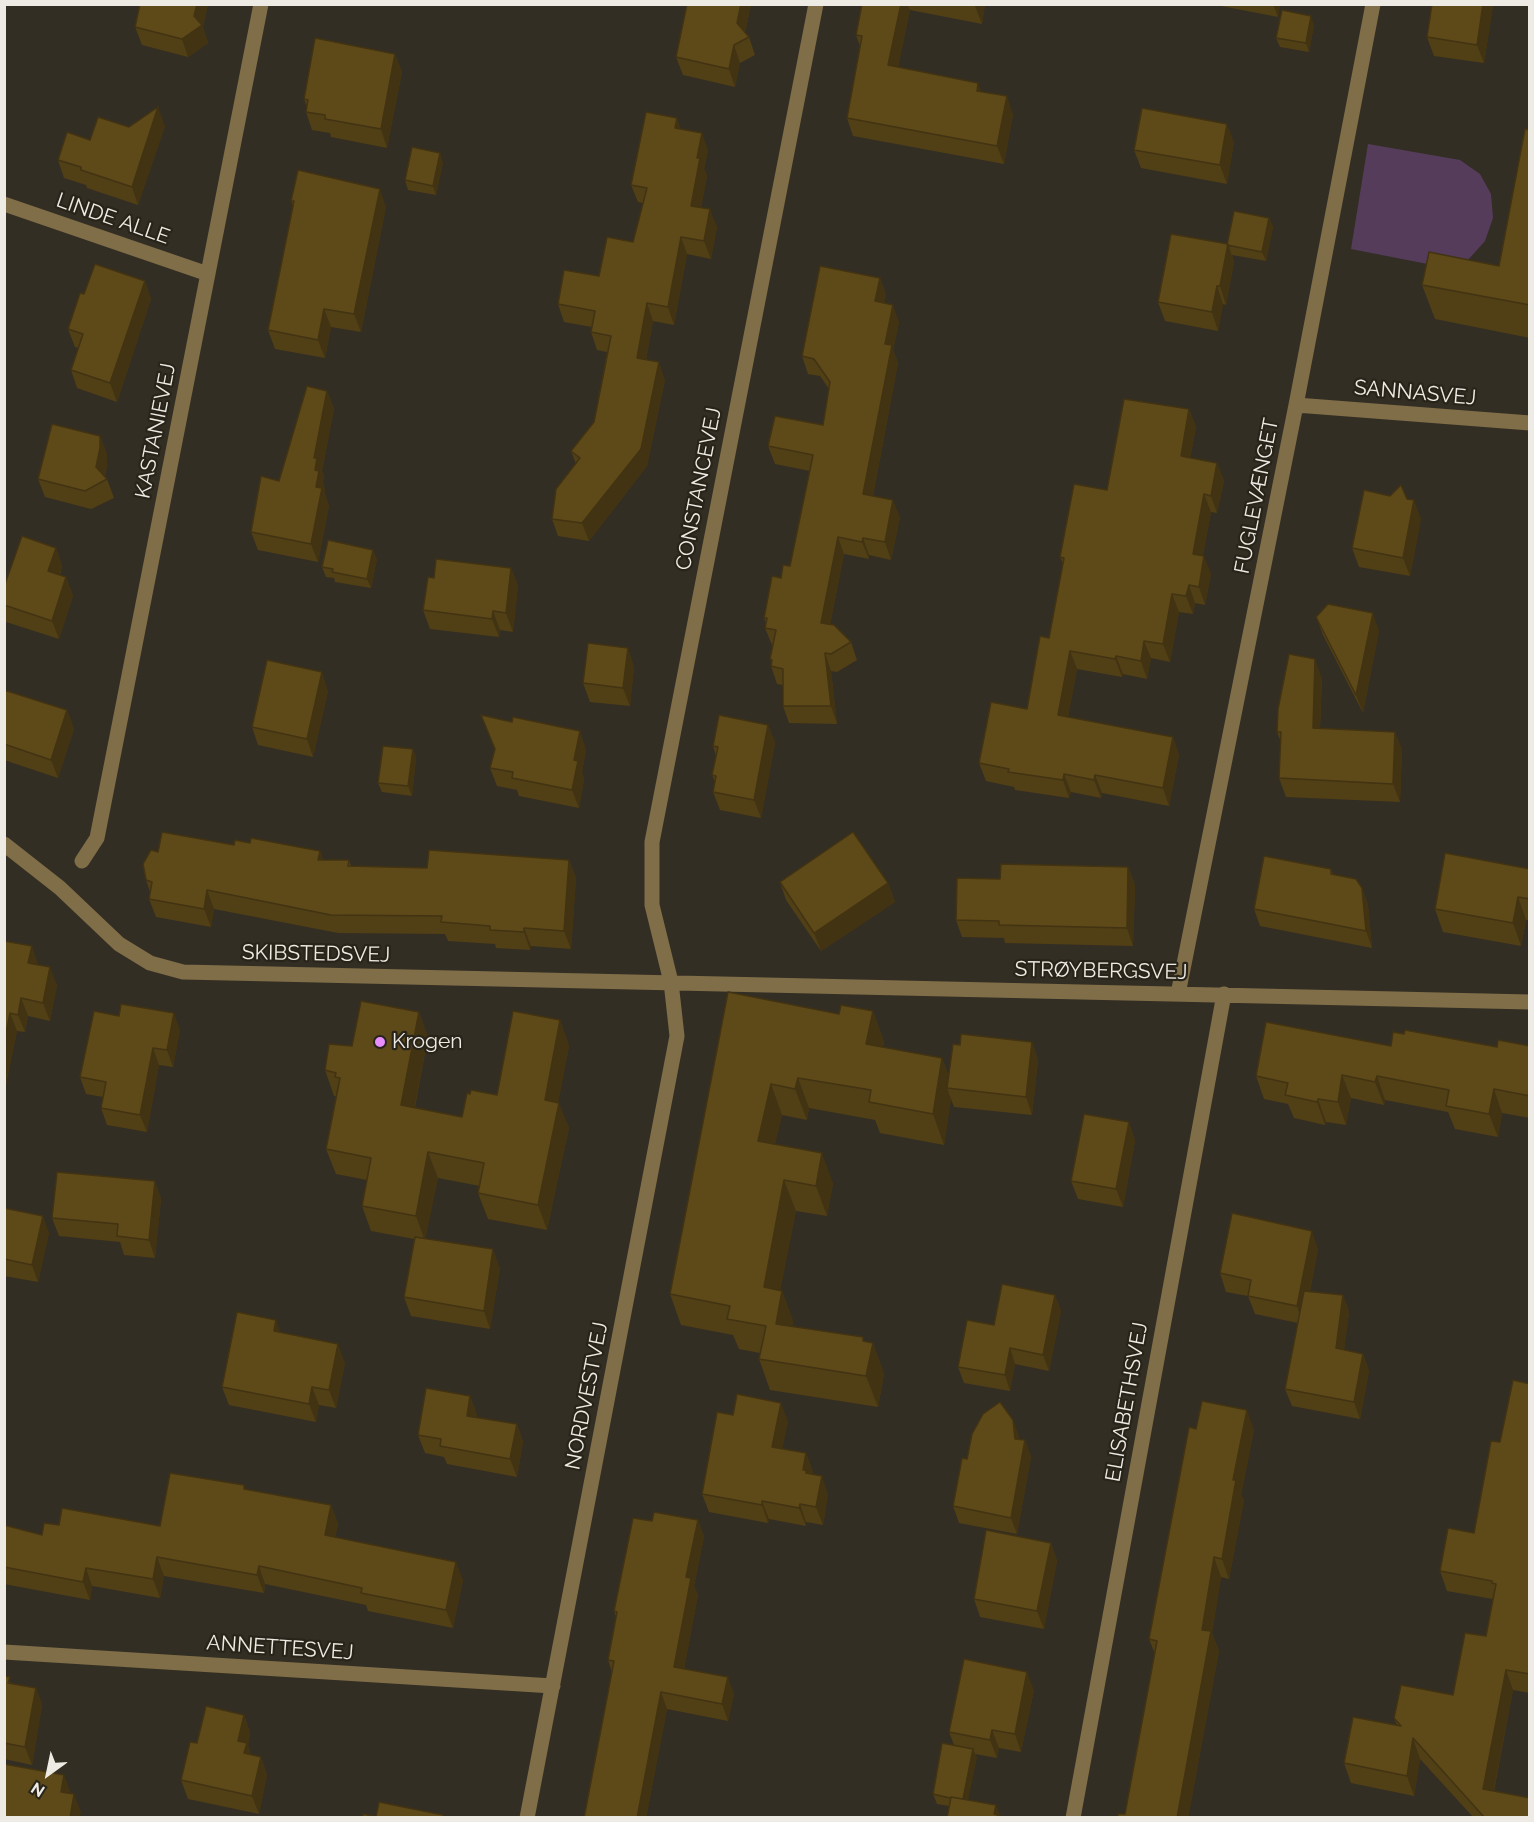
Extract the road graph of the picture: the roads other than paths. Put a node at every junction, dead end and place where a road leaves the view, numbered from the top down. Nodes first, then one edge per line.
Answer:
1 (261, 4) edge
2 (816, 4) edge
3 (1373, 4) edge
4 (4, 204) edge
5 (208, 274) junction
6 (1296, 405) junction
7 (1530, 423) edge
8 (4, 844) edge
9 (82, 861) dead end
10 (671, 982) junction
11 (1178, 994) junction
12 (1224, 994) junction
13 (1530, 1002) edge
14 (4, 1652) edge
15 (553, 1686) junction
16 (527, 1818) edge
17 (1073, 1818) edge

1 - 5 street, KASTANIEVEJ
2 - 10 street, CONSTANCEVEJ
3 - 6 street, FUGLEVÆNGET
4 - 5 street, LINDE ALLE
5 - 9 street, KASTANIEVEJ
6 - 7 street, SANNASVEJ
6 - 11 street, FUGLEVÆNGET
8 - 10 street, SKIBSTEDSVEJ
10 - 11 street, STRØYBERGSVEJ
10 - 15 street, NORDVESTVEJ
11 - 12 street, STRØYBERGSVEJ
12 - 13 street, STRØYBERGSVEJ
12 - 17 street, ELISABETHSVEJ
14 - 15 street, ANNETTESVEJ
15 - 16 street, NORDVESTVEJ

